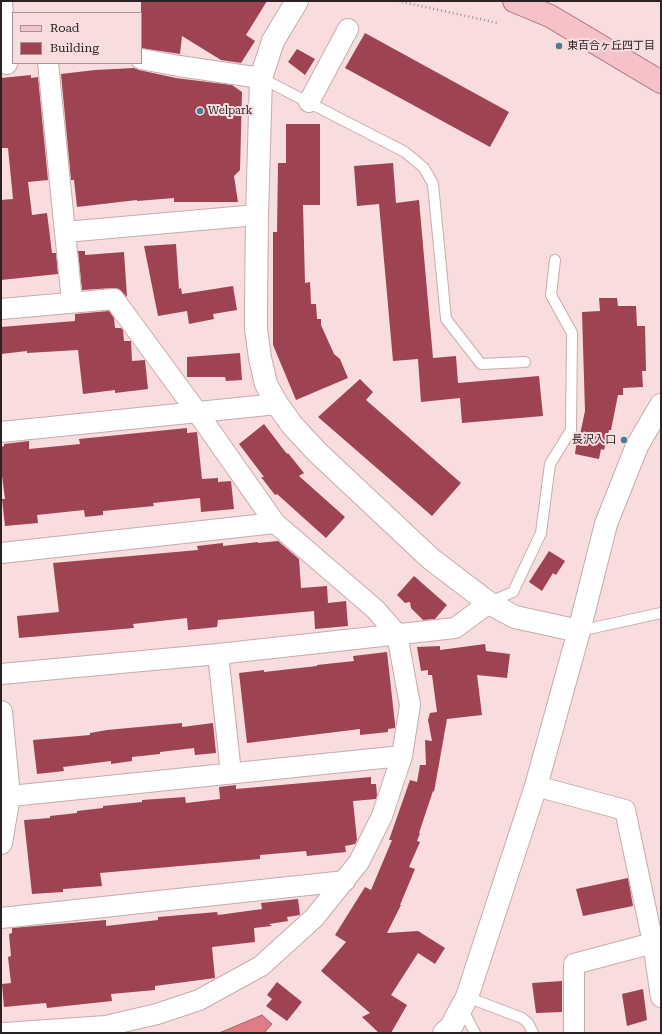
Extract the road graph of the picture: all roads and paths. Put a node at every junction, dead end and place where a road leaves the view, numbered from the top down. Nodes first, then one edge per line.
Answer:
1 (297, 1) edge
2 (398, 1) edge
3 (514, 1) edge
4 (2, 3) dead end
5 (498, 23) dead end
6 (348, 29) dead end
7 (142, 59) edge
8 (9, 64) edge
9 (48, 64) edge
10 (261, 78) junction
11 (661, 82) edge
12 (309, 102) junction
13 (257, 215) junction
14 (65, 232) junction
15 (555, 260) dead end
16 (72, 302) junction
17 (1, 309) edge
18 (525, 362) dead end
19 (277, 404) junction
20 (661, 405) edge
21 (198, 412) junction
22 (1, 432) edge
23 (275, 523) junction
24 (1, 553) edge
25 (489, 603) junction
26 (661, 612) edge
27 (579, 631) junction
28 (397, 634) junction
29 (218, 654) junction
30 (1, 674) edge
31 (1, 712) edge
32 (402, 756) junction
33 (231, 773) junction
34 (536, 786) junction
35 (5, 796) edge
36 (1, 843) edge
37 (345, 882) junction
38 (1, 918) edge
39 (653, 943) junction
40 (661, 997) edge
41 (465, 1002) junction
42 (4, 1033) edge
43 (444, 1033) edge
44 (475, 1033) edge
45 (532, 1033) edge
46 (574, 1033) edge

1 - 10 street
2 - 5 path
3 - 11 main road
4 - 8 street
6 - 12 street
7 - 10 street
9 - 14 street
10 - 12 lane
10 - 13 street
12 - 18 lane
13 - 14 street
13 - 19 street
14 - 16 street
15 - 25 lane
16 - 17 street
16 - 21 street
19 - 21 street
19 - 25 street
20 - 27 street
21 - 22 street
21 - 23 street
23 - 24 street
23 - 28 street
25 - 27 street
25 - 28 street
26 - 27 lane
27 - 34 street
28 - 29 street
28 - 32 street
29 - 30 street
29 - 33 street
31 - 35 street
32 - 33 street
32 - 37 street
33 - 35 street
34 - 39 street
34 - 41 street
35 - 36 street
37 - 38 street
37 - 42 street
39 - 40 street
39 - 46 street
41 - 43 street
41 - 44 lane
41 - 45 lane

